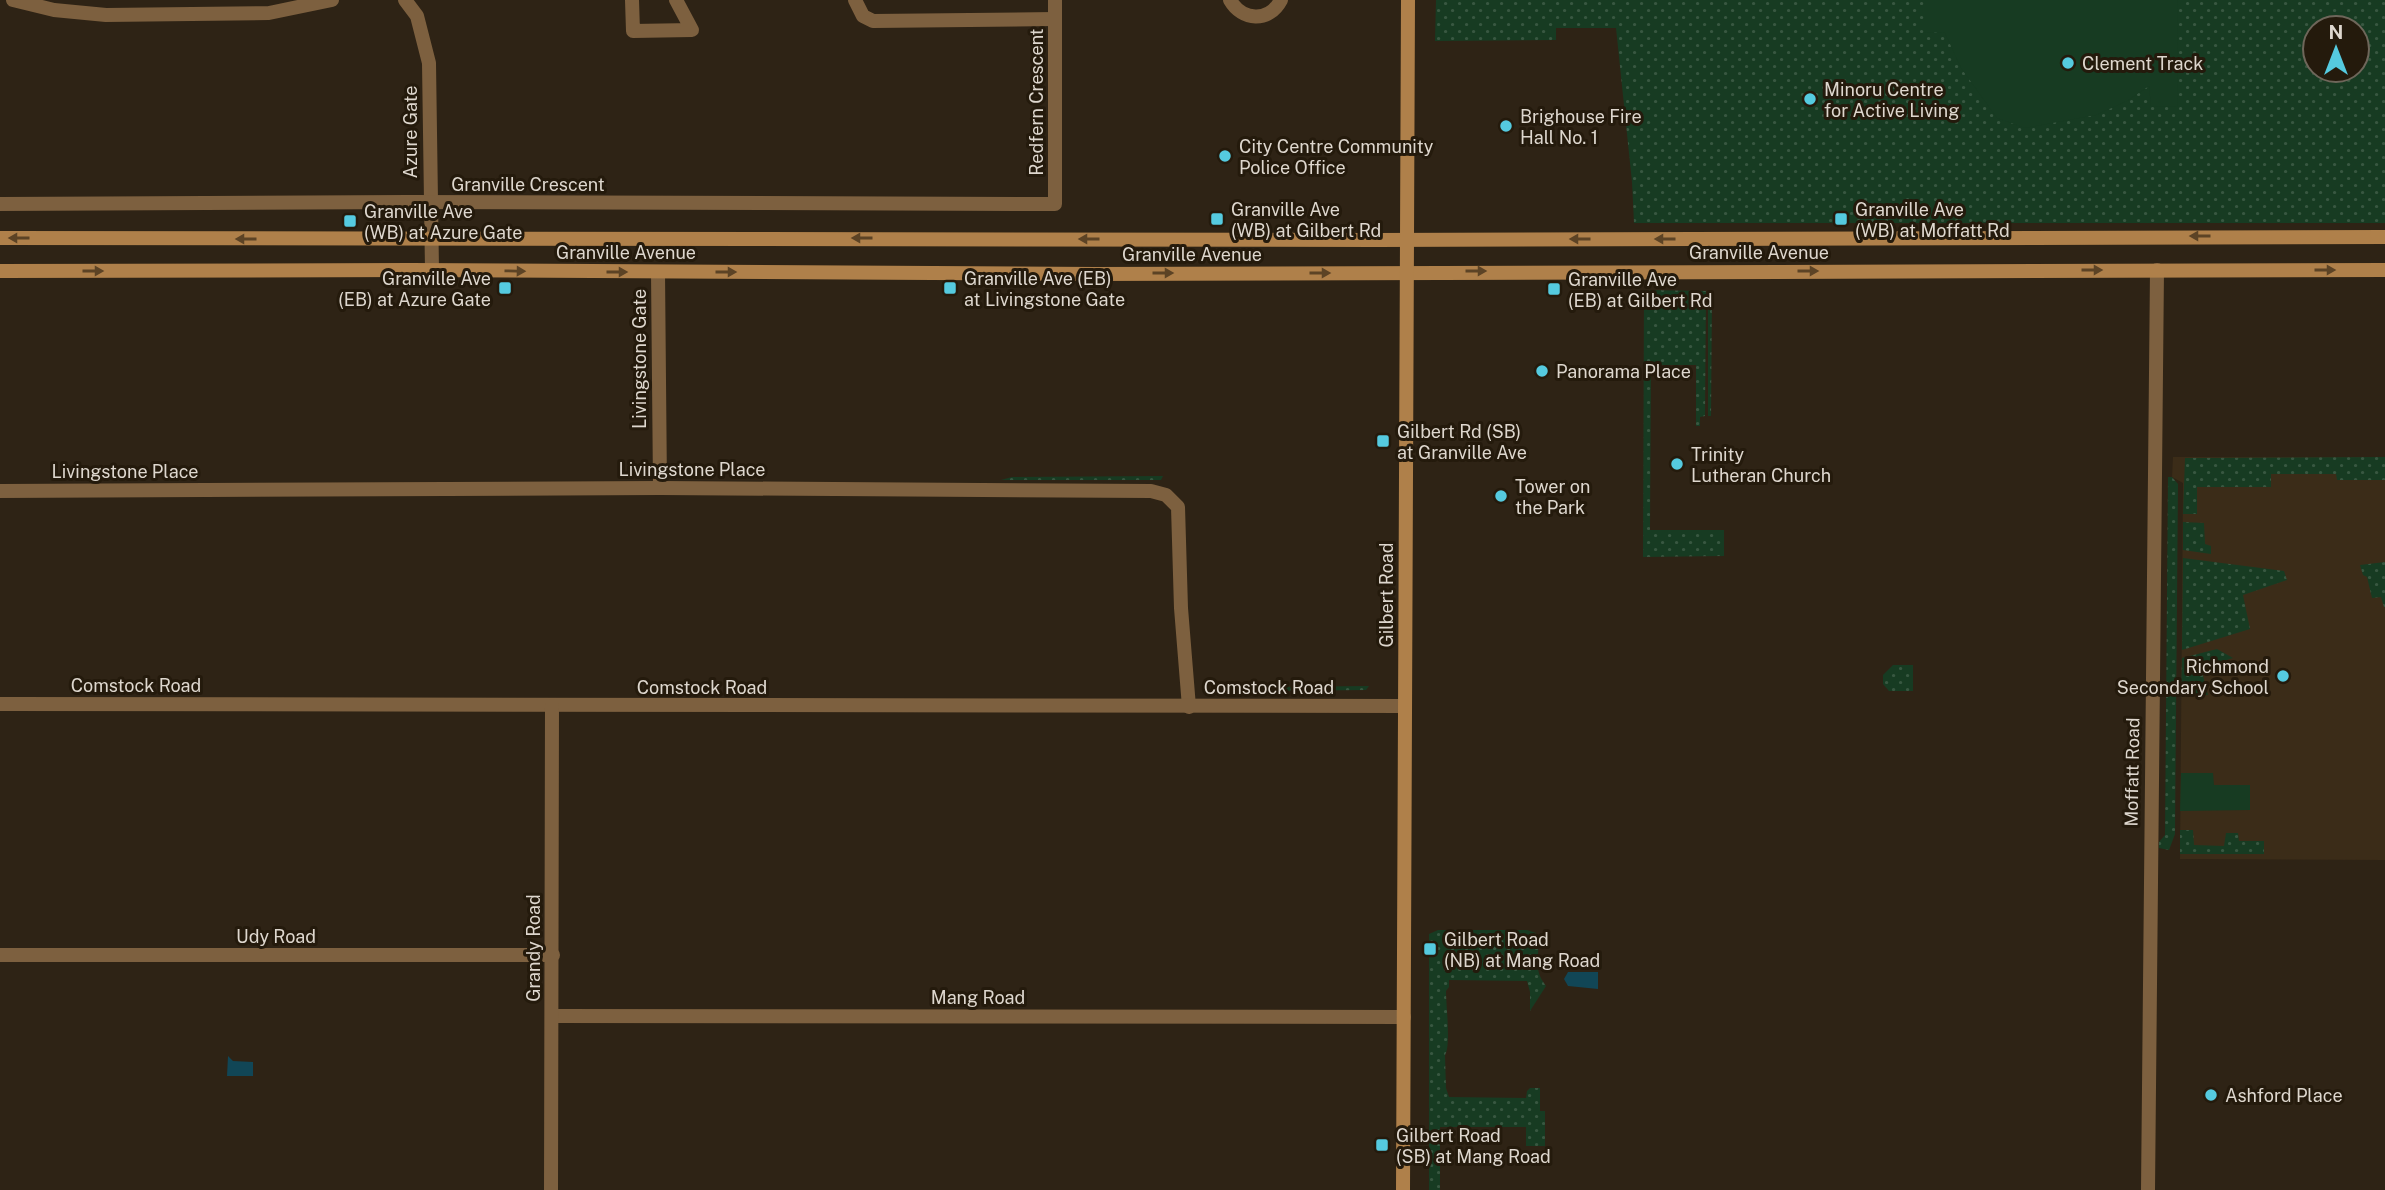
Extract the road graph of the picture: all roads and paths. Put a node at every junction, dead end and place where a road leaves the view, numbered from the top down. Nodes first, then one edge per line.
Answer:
1 (13, 0) edge
2 (332, 0) edge
3 (405, 0) edge
4 (632, 0) edge
5 (677, 0) edge
6 (855, 0) edge
7 (1055, 0) edge
8 (1230, 0) edge
9 (1281, 0) edge
10 (1408, 0) edge
11 (193, 7) edge
12 (1055, 19) junction
13 (430, 203) junction
14 (0, 204) edge
15 (1055, 204) joint
16 (2385, 237) edge
17 (0, 238) edge
18 (430, 239) junction
19 (1407, 239) junction
20 (432, 270) junction
21 (2157, 270) junction
22 (2385, 270) edge
23 (0, 271) edge
24 (1407, 271) junction
25 (658, 272) junction
26 (660, 488) junction
27 (0, 491) edge
28 (0, 704) edge
29 (552, 706) junction
30 (1405, 706) junction
31 (1189, 707) junction
32 (552, 955) junction
33 (0, 956) edge
34 (552, 1016) junction
35 (1404, 1017) junction
36 (551, 1190) edge
37 (1403, 1190) edge
38 (2148, 1190) edge

1 - 11 street
2 - 11 street
3 - 13 street, Azure Gate
4 - 5 street
6 - 12 street
7 - 12 street, Redfern Crescent
8 - 9 street
10 - 19 main road, Gilbert Road
12 - 15 street, Redfern Crescent
13 - 14 street, Granville Crescent
13 - 15 street, Granville Crescent
13 - 18 street, Azure Gate
16 -> 19 main road, Granville Avenue
18 -> 17 main road, Granville Avenue
19 -> 18 main road, Granville Avenue
18 - 20 street, Azure Gate
19 - 24 main road, Gilbert Road
23 -> 20 main road, Granville Avenue
20 -> 25 main road, Granville Avenue
21 -> 22 main road, Granville Avenue
24 -> 21 main road, Granville Avenue
21 - 38 street, Moffatt Road
25 -> 24 main road, Granville Avenue
24 - 30 main road, Gilbert Road
25 - 26 street, Livingstone Gate
26 - 27 street, Livingstone Place
26 - 31 street, Livingstone Place
28 - 29 street, Comstock Road
29 - 31 street, Comstock Road
29 - 32 street, Grandy Road
30 - 31 street, Comstock Road
30 - 35 main road, Gilbert Road
32 - 33 street, Udy Road
32 - 34 street, Grandy Road
34 - 35 street, Mang Road
34 - 36 street, Grandy Road
35 - 37 main road, Gilbert Road

